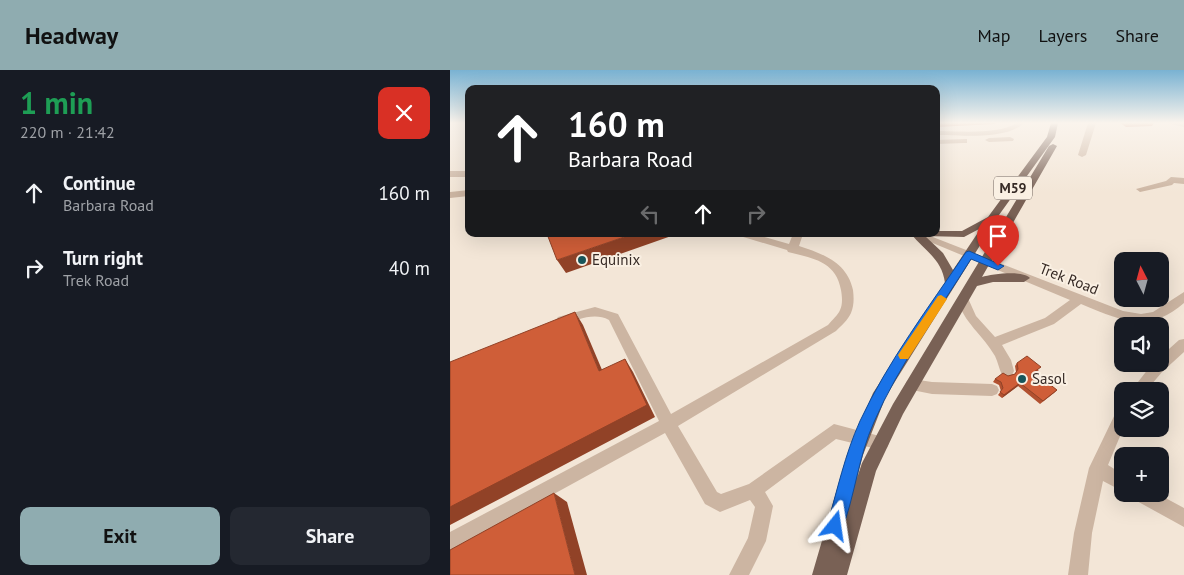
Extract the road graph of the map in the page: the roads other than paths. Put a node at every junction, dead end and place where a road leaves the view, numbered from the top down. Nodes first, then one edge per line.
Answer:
1 (1045, 147) edge
2 (1052, 147) edge
3 (1085, 147) edge
4 (1082, 155) dead end
5 (465, 174) edge
6 (451, 175) edge
7 (1184, 181) edge
8 (1140, 189) dead end
9 (465, 193) edge
10 (450, 195) edge
11 (995, 214) junction
12 (940, 234) edge
13 (764, 237) edge
14 (797, 237) edge
15 (919, 237) edge
16 (924, 237) edge
17 (777, 239) edge
18 (792, 250) junction
19 (969, 254) junction
20 (986, 261) junction
21 (1024, 278) junction
22 (972, 283) junction
23 (951, 285) junction
24 (1184, 296) edge
25 (963, 299) junction
26 (1078, 299) junction
27 (548, 326) edge
28 (994, 343) junction
29 (1184, 344) edge
30 (1007, 371) dead end
31 (1145, 382) edge
32 (912, 385) junction
33 (992, 390) dead end
34 (668, 424) junction
35 (1114, 432) edge
36 (861, 438) junction
37 (881, 443) junction
38 (1097, 468) junction
39 (1114, 478) edge
40 (754, 490) junction
41 (1155, 502) edge
42 (1184, 518) edge
43 (450, 542) edge
44 (739, 575) edge
45 (822, 575) edge
46 (837, 575) edge
47 (1078, 575) edge

1 - 11 main road, M59
2 - 20 main road, M59
3 - 4 street
5 - 6 street
7 - 8 street
9 - 10 street
11 - 12 main road
11 - 19 main road, M59
13 - 17 street
14 - 18 street
15 - 23 main road
16 - 19 street, Trek Road
17 - 18 street
18 - 34 street
19 - 20 street, Trek Road
19 - 23 main road, M59
20 - 21 street, Trek Road
20 - 22 main road, M59
21 - 22 main road
21 - 26 street, Trek Road
22 - 25 main road, M59
23 - 36 main road, M59
24 - 26 street, Trek Road
25 - 28 street
25 - 32 main road, M59
26 - 28 street
27 - 34 street
28 - 30 street
29 - 31 street
32 - 33 street
32 - 37 main road, M59
34 - 40 street
34 - 43 street
35 - 38 street
36 - 37 street
36 - 40 street
36 - 45 main road, M59
37 - 46 main road, M59
38 - 39 street
38 - 47 street
40 - 44 street
41 - 42 street

